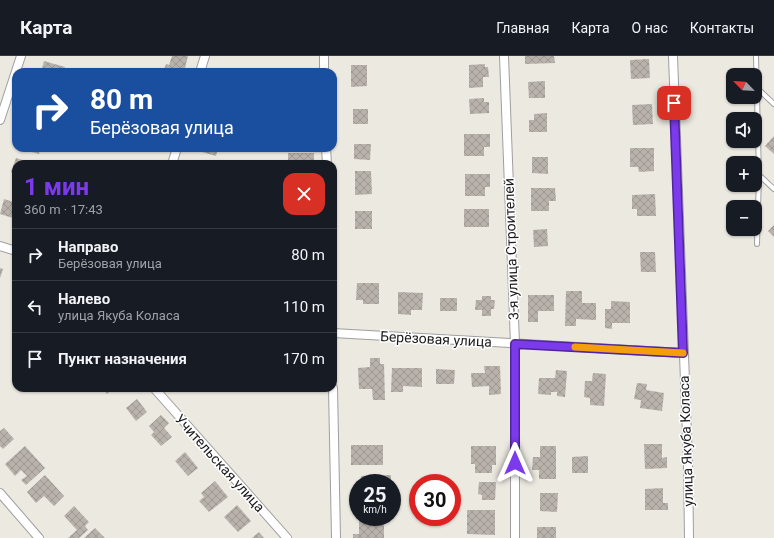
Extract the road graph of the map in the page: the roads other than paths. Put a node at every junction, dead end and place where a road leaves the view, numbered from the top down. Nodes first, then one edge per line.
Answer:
1 (20, 56) edge
2 (205, 56) edge
3 (324, 56) edge
4 (504, 56) edge
5 (673, 56) edge
6 (756, 56) edge
7 (16, 68) edge
8 (201, 68) edge
9 (324, 68) edge
10 (756, 68) edge
11 (12, 82) edge
12 (762, 93) edge
13 (757, 104) edge
14 (774, 104) edge
15 (0, 120) edge
16 (759, 156) edge
17 (762, 178) edge
18 (774, 189) edge
19 (759, 192) edge
20 (757, 244) dead end
21 (0, 246) edge
22 (12, 250) edge
23 (337, 333) edge
24 (515, 344) junction
25 (683, 353) junction
26 (158, 392) edge
27 (333, 392) edge
28 (0, 493) edge
29 (39, 538) edge
30 (287, 538) edge
31 (336, 538) edge
32 (515, 538) edge
33 (689, 538) edge

1 - 7 street
2 - 8 street
3 - 9 street
4 - 24 street, 3-я улица Строителей
5 - 25 street, улица Якуба Коласа
6 - 10 lane
11 - 15 street
12 - 14 lane
13 - 16 lane
17 - 18 lane
19 - 20 lane
21 - 22 street
23 - 24 street, Берёзовая улица
24 - 25 street, Берёзовая улица
24 - 32 street, 3-я улица Строителей
25 - 33 street, улица Якуба Коласа
26 - 30 street, Учительская улица
27 - 31 street
28 - 29 street

